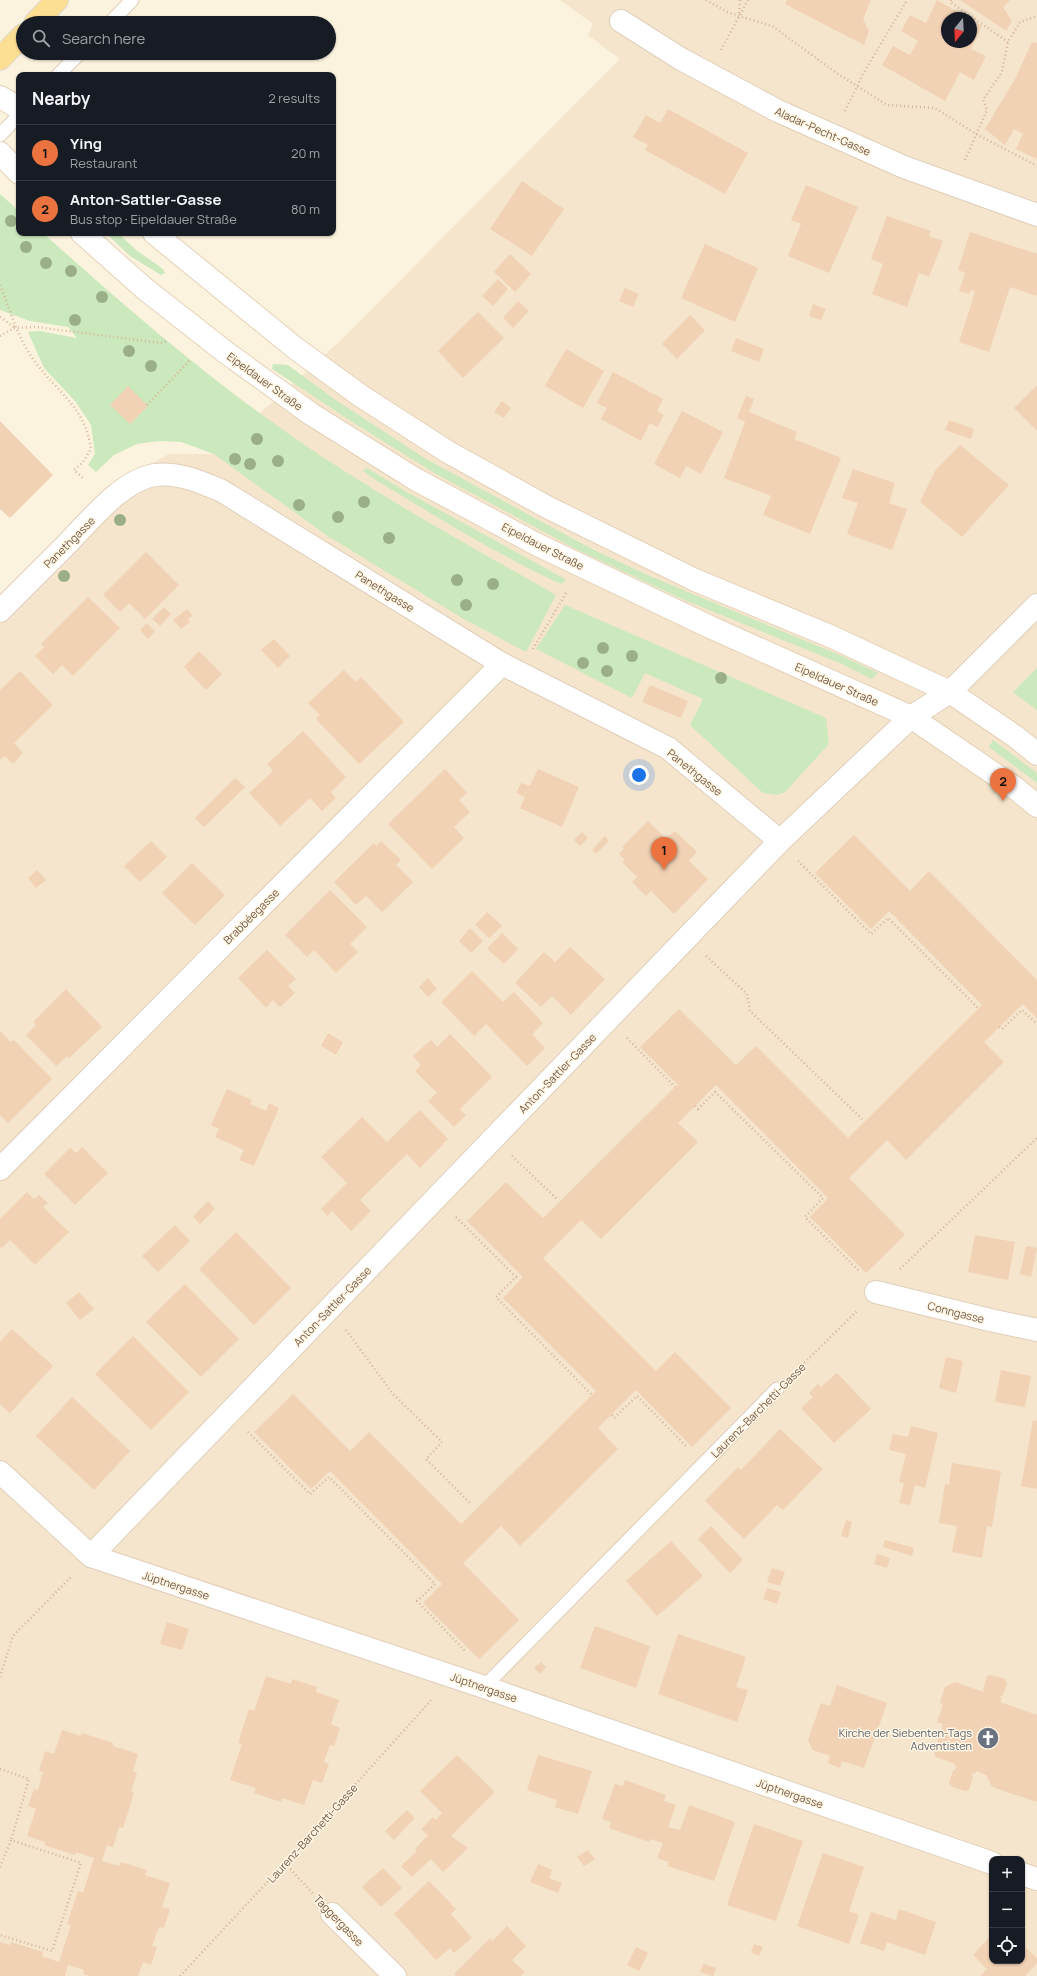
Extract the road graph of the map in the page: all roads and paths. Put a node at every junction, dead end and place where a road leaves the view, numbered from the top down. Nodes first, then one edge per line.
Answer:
1 (57, 0) edge
2 (132, 0) edge
3 (706, 0) edge
4 (740, 0) edge
5 (748, 0) edge
6 (907, 0) edge
7 (951, 0) edge
8 (42, 16) edge
9 (117, 16) edge
10 (739, 16) junction
11 (1037, 17) edge
12 (621, 21) dead end
13 (16, 42) edge
14 (1008, 42) junction
15 (0, 59) edge
16 (73, 60) edge
17 (61, 72) edge
18 (708, 73) junction
19 (857, 86) junction
20 (0, 97) edge
21 (16, 106) edge
22 (16, 118) edge
23 (976, 134) junction
24 (0, 135) edge
25 (834, 136) junction
26 (0, 153) edge
27 (1037, 166) edge
28 (16, 170) edge
29 (953, 185) junction
30 (1037, 215) edge
31 (85, 236) edge
32 (158, 236) edge
33 (0, 285) edge
34 (0, 317) edge
35 (14, 328) junction
36 (0, 336) edge
37 (174, 339) dead end
38 (195, 354) dead end
39 (147, 405) dead end
40 (83, 478) dead end
41 (566, 593) dead end
42 (1037, 605) edge
43 (0, 611) edge
44 (511, 668) junction
45 (950, 692) junction
46 (911, 717) junction
47 (1037, 754) edge
48 (1037, 806) edge
49 (780, 841) junction
50 (687, 938) junction
51 (978, 1008) dead end
52 (608, 1019) junction
53 (1037, 1024) edge
54 (999, 1027) dead end
55 (676, 1087) dead end
56 (695, 1106) dead end
57 (862, 1119) dead end
58 (494, 1138) junction
59 (1037, 1138) edge
60 (0, 1169) edge
61 (437, 1197) junction
62 (558, 1200) dead end
63 (877, 1291) junction
64 (329, 1309) junction
65 (1037, 1330) edge
66 (777, 1389) joint
67 (592, 1395) dead end
68 (229, 1413) junction
69 (612, 1415) dead end
70 (703, 1464) junction
71 (0, 1472) edge
72 (470, 1503) dead end
73 (84, 1564) junction
74 (0, 1677) edge
75 (464, 1680) junction
76 (484, 1687) junction
77 (436, 1694) dead end
78 (0, 1769) edge
79 (11, 1840) junction
80 (989, 1862) edge
81 (285, 1863) junction
82 (0, 1867) edge
83 (1025, 1875) edge
84 (1037, 1879) edge
85 (332, 1914) joint
86 (0, 1935) edge
87 (180, 1976) edge
88 (395, 1976) edge

1 - 8 main road
2 - 9 lane
3 - 10 path
4 - 10 path
5 - 10 path
6 - 19 path
7 - 14 path
10 - 18 path
10 - 19 path
11 - 14 path
12 - 18 street, Aladar-Pecht-Gasse
13 - 15 main road
14 - 23 path
16 - 17 lane
18 - 25 street, Aladar-Pecht-Gasse
19 - 23 path
19 - 25 path
20 - 21 street
22 - 24 lane
23 - 27 path
23 - 29 path
25 - 29 street, Aladar-Pecht-Gasse
26 - 28 street
29 - 30 street, Aladar-Pecht-Gasse
31 - 46 street, Eipeldauer Straße
32 - 45 street
33 - 35 path
34 - 35 path
35 - 36 path
35 - 37 path
35 - 40 path
38 - 39 path
41 - 44 path
42 - 45 street, Anton-Sattler-Gasse
43 - 44 street, Panethgasse
44 - 49 street, Panethgasse
44 - 60 street, Brabbéegasse
45 - 46 street, Anton-Sattler-Gasse
45 - 47 street
46 - 48 street, Eipeldauer Straße
46 - 49 street, Anton-Sattler-Gasse
49 - 50 street, Anton-Sattler-Gasse
49 - 51 path
50 - 52 street, Anton-Sattler-Gasse
50 - 57 path
52 - 55 path
52 - 58 street, Anton-Sattler-Gasse
53 - 54 path
56 - 63 path
58 - 61 street, Anton-Sattler-Gasse
58 - 62 path
59 - 63 path, Laurenz-Barchetti-Gasse
61 - 64 street, Anton-Sattler-Gasse
61 - 67 path
63 - 65 street, Conngasse
63 - 66 path, Laurenz-Barchetti-Gasse
64 - 68 street, Anton-Sattler-Gasse
64 - 72 path
66 - 70 lane, Laurenz-Barchetti-Gasse
68 - 73 street, Anton-Sattler-Gasse
68 - 75 path
69 - 70 path
70 - 76 lane, Laurenz-Barchetti-Gasse
71 - 73 street, Jüptnergasse
73 - 74 path
73 - 75 street, Jüptnergasse
75 - 76 street, Jüptnergasse
76 - 80 street, Jüptnergasse
77 - 81 path, Laurenz-Barchetti-Gasse
78 - 79 path
79 - 82 path
79 - 86 path
81 - 85 path, Taggergasse
81 - 87 path, Laurenz-Barchetti-Gasse
83 - 84 street
85 - 88 street, Taggergasse

